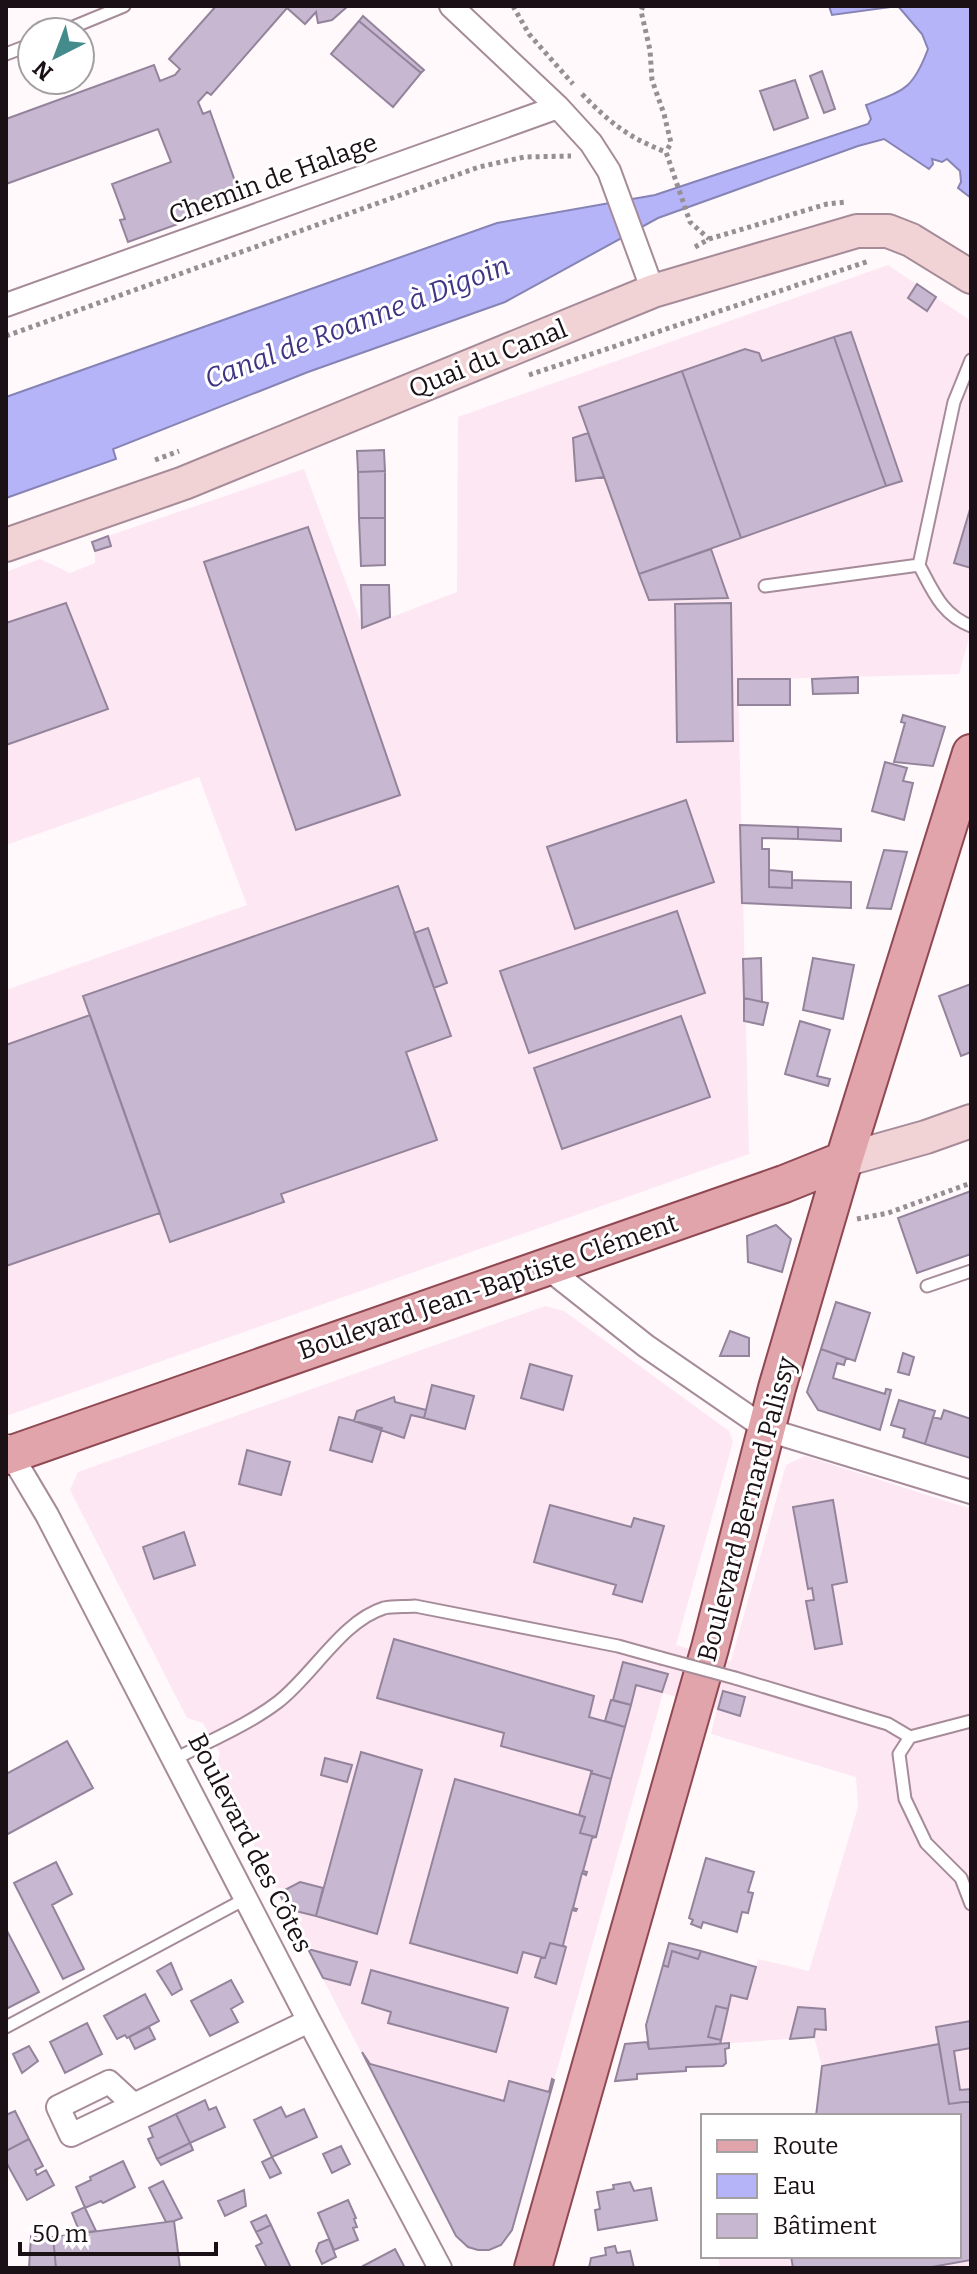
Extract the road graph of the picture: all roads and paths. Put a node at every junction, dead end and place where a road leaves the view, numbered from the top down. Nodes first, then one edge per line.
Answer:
1 (124, 6) edge
2 (513, 6) edge
3 (643, 6) edge
4 (459, 10) edge
5 (96, 18) edge
6 (558, 107) junction
7 (591, 143) junction
8 (666, 152) junction
9 (709, 239) dead end
10 (877, 258) dead end
11 (971, 277) edge
12 (653, 291) junction
13 (6, 305) edge
14 (6, 336) edge
15 (971, 360) edge
16 (517, 377) dead end
17 (6, 545) edge
18 (919, 565) junction
19 (765, 586) dead end
20 (971, 626) edge
21 (971, 753) edge
22 (971, 1121) edge
23 (844, 1160) junction
24 (971, 1183) edge
25 (825, 1225) junction
26 (545, 1266) junction
27 (971, 1271) edge
28 (927, 1286) dead end
29 (768, 1430) junction
30 (8, 1452) edge
31 (971, 1492) edge
32 (971, 1721) edge
33 (910, 1737) junction
34 (175, 1759) junction
35 (248, 1898) junction
36 (971, 1904) edge
37 (309, 2021) junction
38 (6, 2027) edge
39 (134, 2105) dead end
40 (529, 2265) edge
41 (440, 2268) edge

1 - 5 lane
2 - 8 path
3 - 8 path
4 - 6 street
6 - 7 street
6 - 13 street, Chemin de Halage
7 - 12 street
7 - 14 path
8 - 9 path
10 - 16 path
11 - 12 street, Quai du Canal
12 - 17 street, Quai du Canal
15 - 18 lane
18 - 19 lane
18 - 20 lane
21 - 23 main road, Boulevard Bernard Palissy
22 - 23 street, Boulevard Jean-Baptiste Clément
23 - 25 main road, Boulevard Bernard Palissy
23 - 26 main road, Boulevard Jean-Baptiste Clément
24 - 25 path
25 - 29 main road, Boulevard Bernard Palissy
26 - 29 street
26 - 30 main road, Boulevard Jean-Baptiste Clément
27 - 28 lane
29 - 31 street
29 - 40 main road, Boulevard Bernard Palissy
30 - 34 street, Boulevard des Côtes
32 - 33 lane
33 - 34 lane, bridge
33 - 36 lane
34 - 35 street, Boulevard des Côtes
35 - 37 street, Boulevard des Côtes
35 - 38 lane
37 - 39 street
37 - 41 street, Boulevard des Côtes

